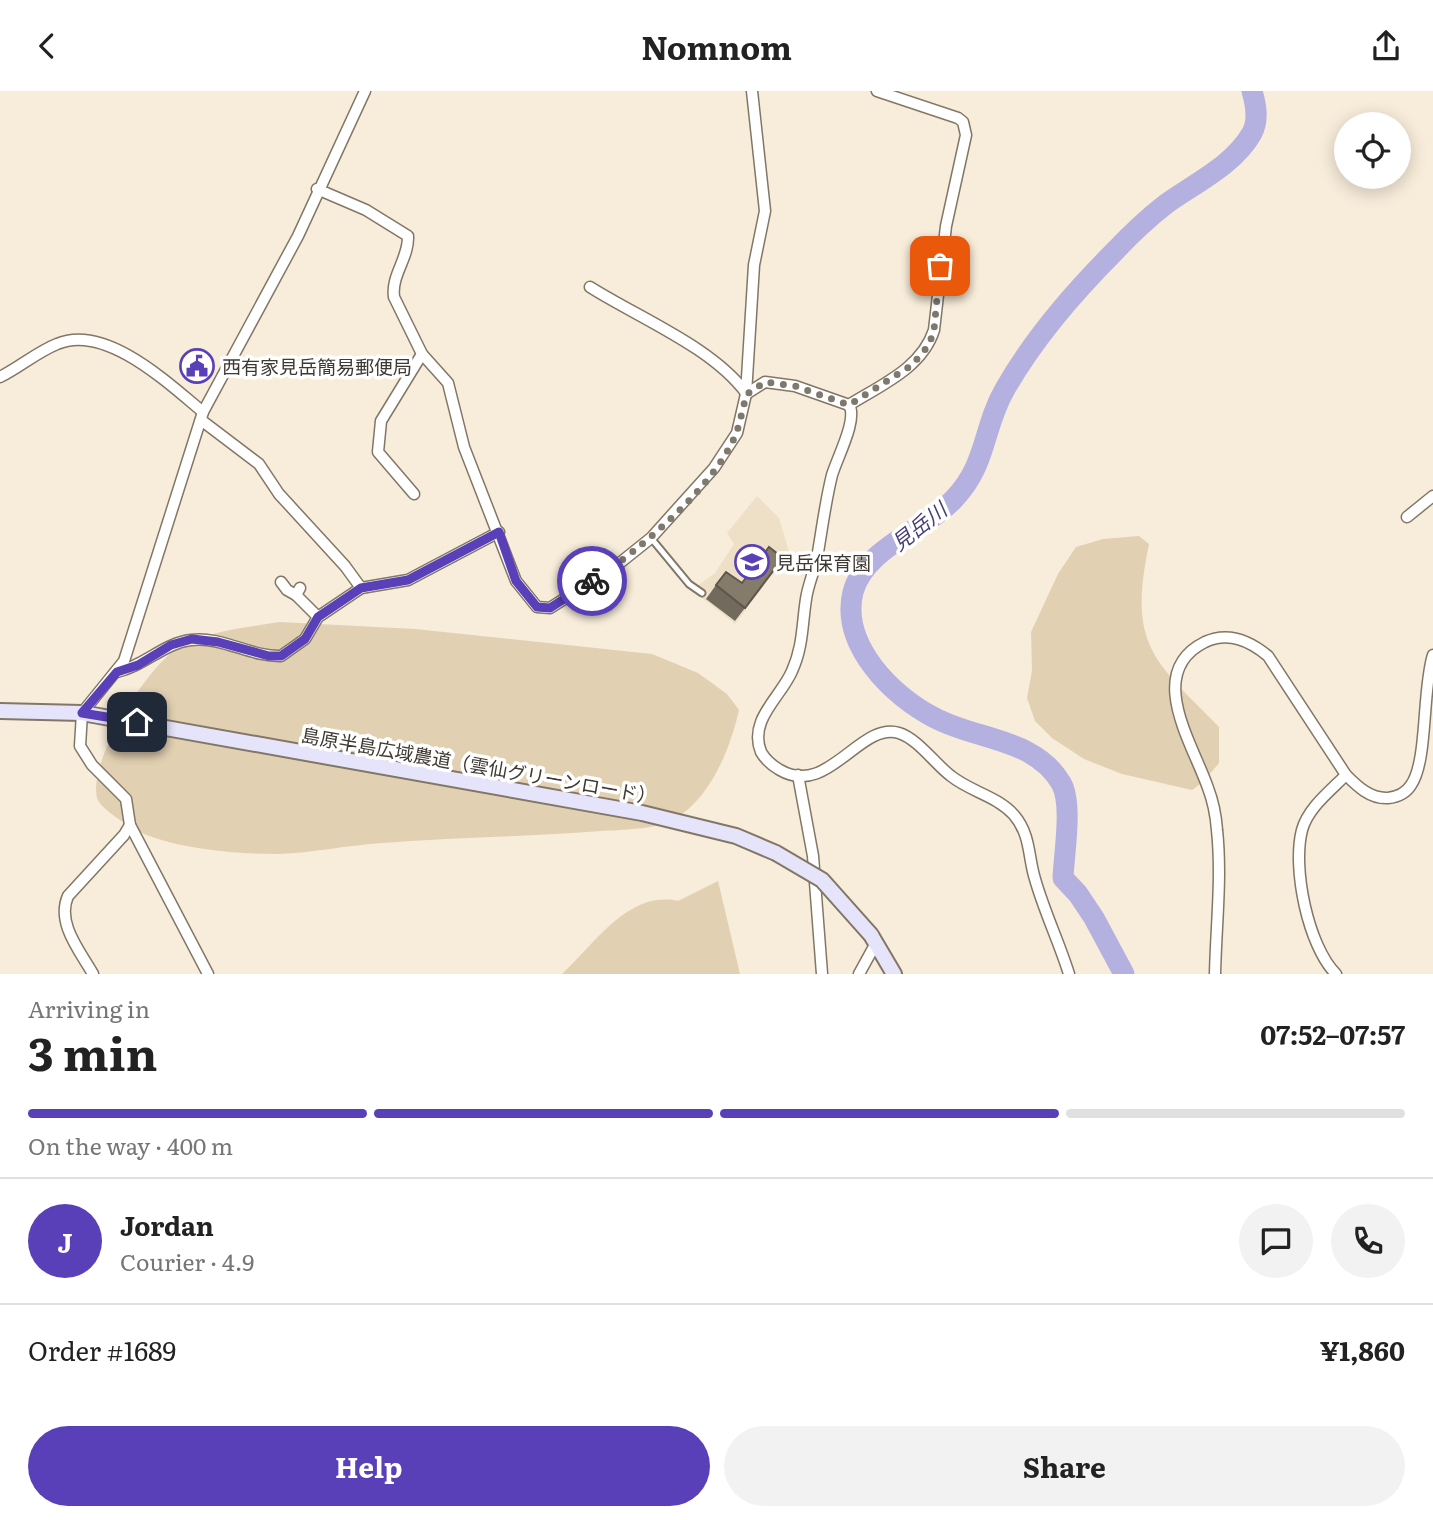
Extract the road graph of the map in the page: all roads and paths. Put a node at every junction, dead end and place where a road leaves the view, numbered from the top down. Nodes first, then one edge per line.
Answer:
1 (365, 91) edge
2 (752, 91) edge
3 (877, 91) edge
4 (317, 189) junction
5 (590, 287) dead end
6 (422, 354) junction
7 (0, 377) edge
8 (747, 394) junction
9 (849, 405) junction
10 (202, 416) junction
11 (415, 493) dead end
12 (1433, 496) edge
13 (1407, 517) dead end
14 (499, 532) junction
15 (651, 538) junction
16 (281, 582) dead end
17 (361, 588) junction
18 (702, 593) dead end
19 (318, 617) junction
20 (1433, 655) edge
21 (117, 672) junction
22 (0, 711) edge
23 (82, 713) junction
24 (798, 775) junction
25 (1346, 775) junction
26 (130, 825) junction
27 (874, 939) junction
28 (93, 974) edge
29 (208, 974) edge
30 (822, 974) edge
31 (859, 974) edge
32 (894, 974) edge
33 (1069, 974) edge
34 (1215, 974) edge
35 (1336, 974) edge

1 - 4 street
2 - 8 street
3 - 9 street
4 - 6 street
4 - 10 street
5 - 8 street
6 - 11 street
6 - 14 street
7 - 10 street
8 - 9 street
8 - 15 street
9 - 24 street
10 - 17 street
10 - 21 street
12 - 13 street
14 - 15 street
14 - 17 street
15 - 18 lane
16 - 19 street
17 - 19 street
19 - 21 street
20 - 25 street
21 - 23 street
22 - 23 street, 島原半島広域農道（雲仙グリーンロード）
23 - 26 street
23 - 27 street, 島原半島広域農道（雲仙グリーンロード）, bridge
24 - 30 street
24 - 33 street
25 - 34 street
25 - 35 street
26 - 28 street
26 - 29 street
27 - 31 street
27 - 32 street, 島原半島広域農道（雲仙グリーンロード）

